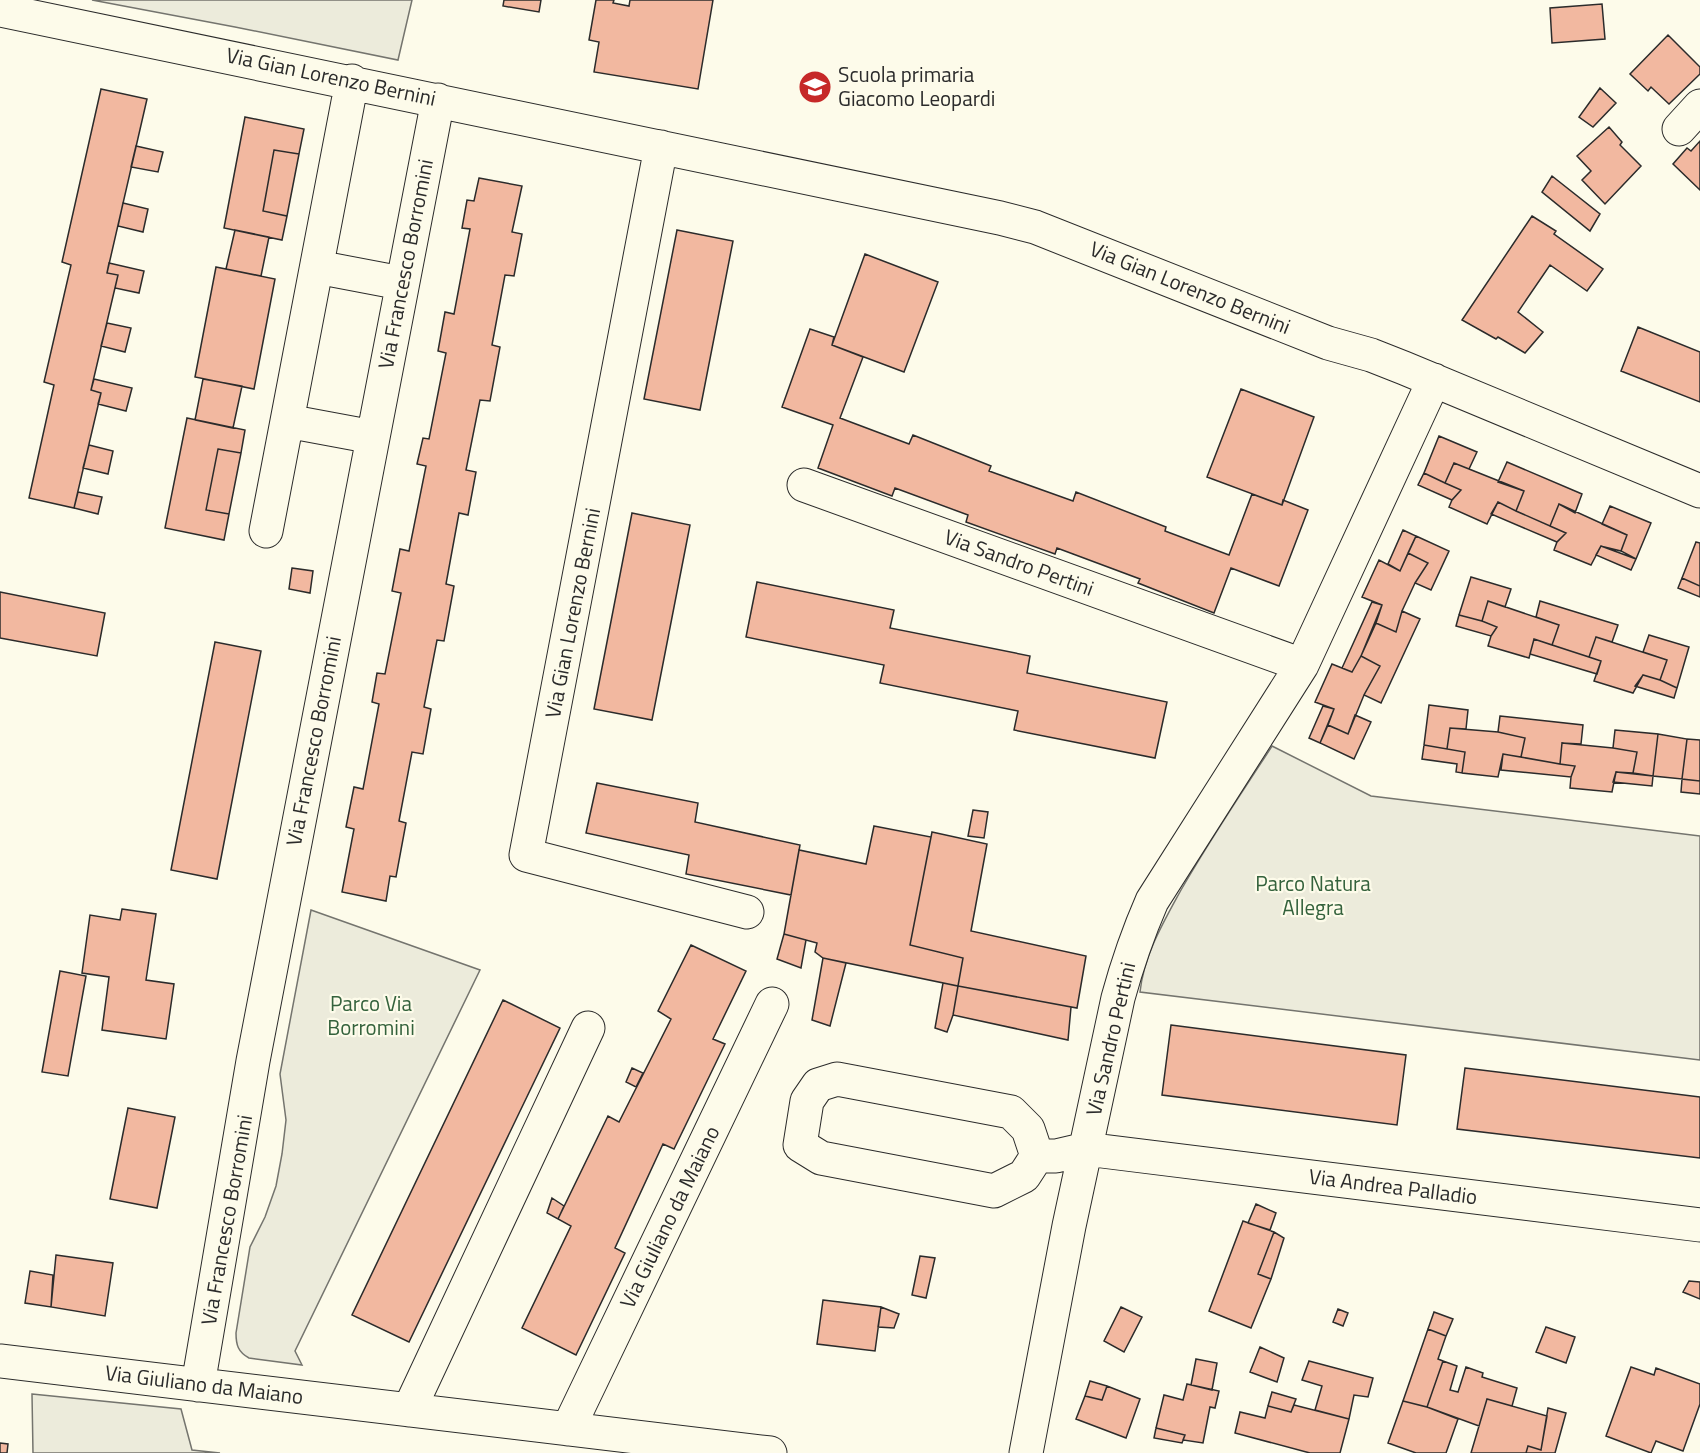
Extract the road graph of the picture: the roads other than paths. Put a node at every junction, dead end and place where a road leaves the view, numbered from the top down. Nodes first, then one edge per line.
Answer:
1 (0, 10) edge
2 (351, 81) junction
3 (438, 100) junction
4 (661, 147) junction
5 (317, 267) junction
6 (401, 284) junction
7 (1434, 380) junction
8 (287, 421) junction
9 (373, 437) junction
10 (804, 485) dead end
11 (1700, 491) edge
12 (266, 531) dead end
13 (1302, 665) junction
14 (747, 912) dead end
15 (772, 1004) dead end
16 (588, 1028) dead end
17 (1086, 1149) junction
18 (1037, 1156) junction
19 (1700, 1225) edge
20 (0, 1361) edge
21 (198, 1385) junction
22 (409, 1410) junction
23 (568, 1429) junction
24 (770, 1453) edge
25 (1026, 1453) edge

1 - 2 street, Via Gian Lorenzo Bernini
2 - 3 street, Via Gian Lorenzo Bernini
2 - 5 street
3 - 4 street, Via Gian Lorenzo Bernini
3 - 6 street, Via Francesco Borromini
4 - 7 street, Via Gian Lorenzo Bernini
4 - 14 street, Via Gian Lorenzo Bernini
5 - 6 street
5 - 8 street
6 - 9 street, Via Francesco Borromini
7 - 11 street, Via Gian Lorenzo Bernini
7 - 13 street, Via Sandro Pertini
8 - 9 street
8 - 12 street
9 - 21 street, Via Francesco Borromini
10 - 13 street, Via Sandro Pertini
13 - 17 street, Via Sandro Pertini
15 - 23 street, Via Giuliano da Maiano
16 - 22 street
17 - 18 street
17 - 19 street, Via Andrea Palladio
17 - 25 street, Via Sandro Pertini
18 - 18 street
20 - 21 street, Via Giuliano da Maiano
21 - 22 street, Via Giuliano da Maiano
22 - 23 street, Via Giuliano da Maiano
23 - 24 street, Via Giuliano da Maiano

